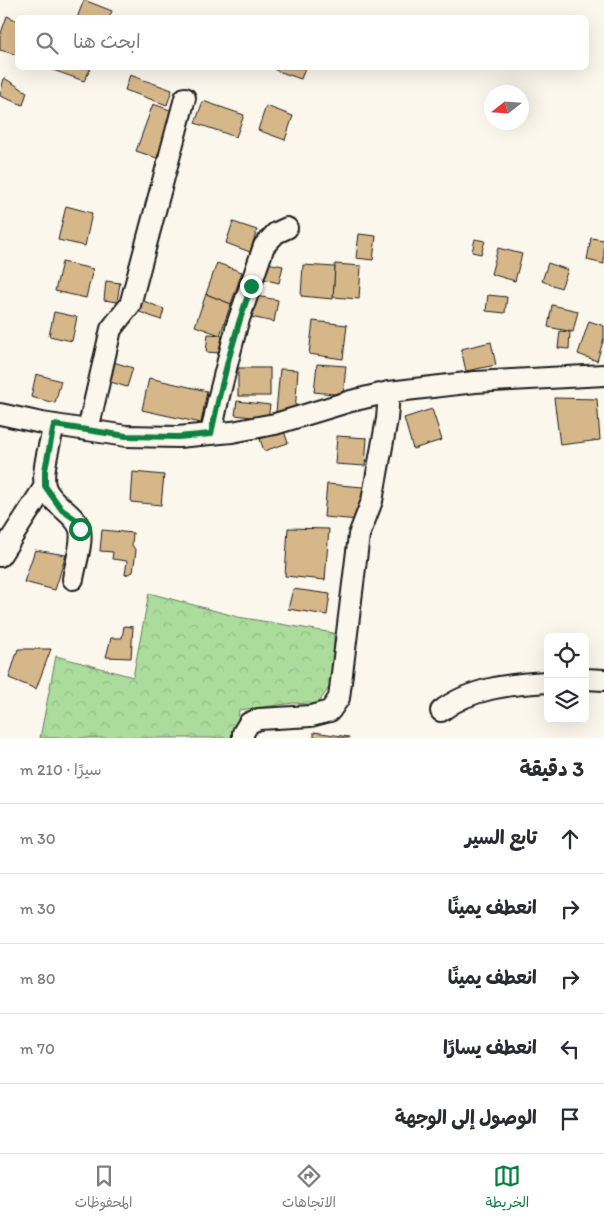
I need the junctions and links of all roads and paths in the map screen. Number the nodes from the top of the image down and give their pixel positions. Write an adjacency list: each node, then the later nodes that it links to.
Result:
1 (185, 98): 7 (street)
2 (287, 228): 8 (street)
3 (604, 375): 4 (street)
4 (389, 392): 8 (street); 16 (street)
5 (0, 414): 6 (street)
6 (54, 425): 7 (street); 9 (street)
7 (88, 430): 8 (street)
8 (211, 434)
9 (45, 486): 10 (street); 11 (street)
10 (0, 556)
11 (73, 579)
12 (589, 679): 13 (street)
13 (604, 680)
14 (544, 682): 15 (street)
15 (441, 711)
16 (243, 738)

